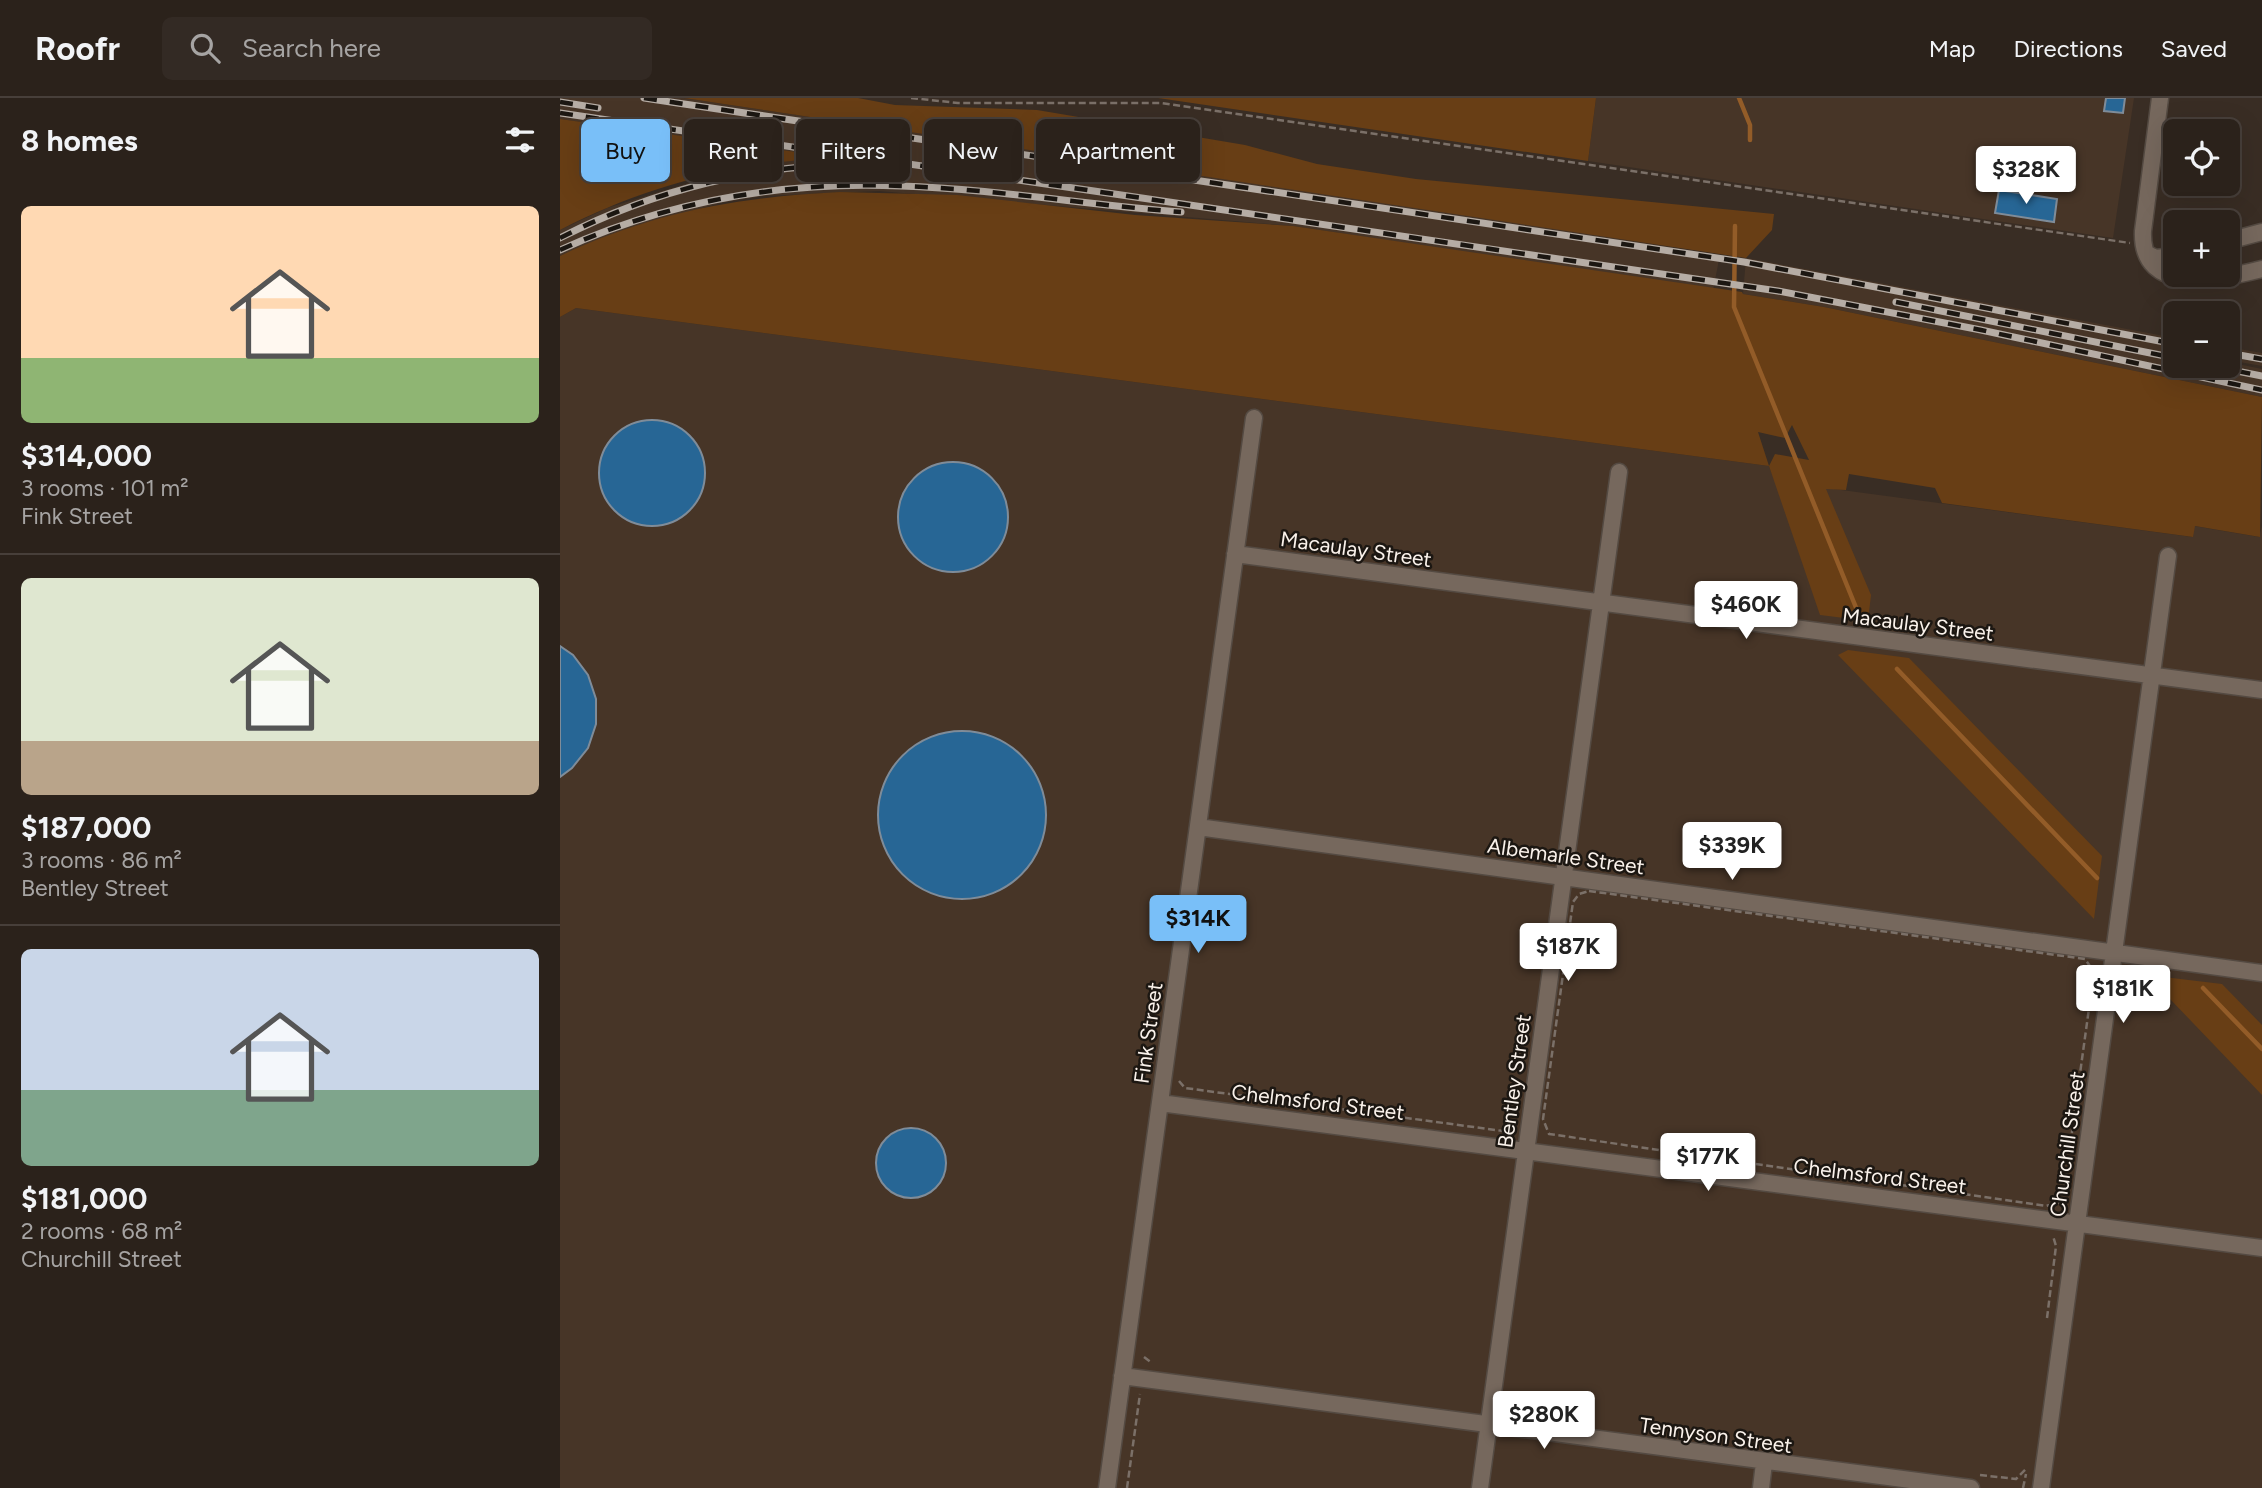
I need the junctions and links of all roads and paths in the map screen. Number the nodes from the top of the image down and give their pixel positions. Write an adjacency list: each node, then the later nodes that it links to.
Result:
1 (911, 98): 5 (path)
2 (2160, 98): 5 (street)
3 (2262, 232): 4 (street)
4 (2240, 238)
5 (2144, 249): 6 (street); 7 (street)
6 (2163, 258)
7 (2262, 269)
8 (1254, 418): 10 (street, Fink Street)
9 (1619, 472): 12 (street, Bentley Street)
10 (1235, 554): 12 (street, Macaulay Street); 15 (street, Fink Street)
11 (2168, 556): 13 (street, Churchill Street)
12 (1601, 603): 13 (street, Macaulay Street); 16 (street, Bentley Street)
13 (2152, 676): 14 (street, Macaulay Street); 18 (street, Churchill Street)
14 (2262, 691)
15 (1198, 827): 16 (street, Albemarle Street); 22 (street, Fink Street)
16 (1564, 877): 18 (street, Albemarle Street); 24 (street, Bentley Street)
17 (1573, 902): 17 (path)
18 (2115, 953): 19 (street, Albemarle Street); 25 (street, Churchill Street)
19 (2262, 973)
20 (1178, 1072): 21 (path)
21 (1177, 1079): 22 (path); 23 (path)
22 (1166, 1104): 24 (street, Chelmsford Street); 32 (street, Fink Street)
23 (1517, 1119)
24 (1526, 1151): 25 (street, Chelmsford Street); 34 (street, Bentley Street)
25 (2078, 1223): 27 (street, Chelmsford Street); 42 (street, Churchill Street)
26 (2047, 1232): 28 (path)
27 (2262, 1248)
28 (2046, 1328)
29 (1140, 1350): 30 (path)
30 (1143, 1357): 31 (path); 33 (path)
31 (1152, 1363)
32 (1122, 1376): 33 (street, Tennyson Street); 37 (street, Fink Street)
33 (1142, 1378): 34 (street, Tennyson Street); 38 (path)
34 (1488, 1426): 35 (street, Tennyson Street); 39 (street, Bentley Street)
35 (1764, 1463): 36 (street, Tennyson Street); 40 (street)
36 (1973, 1481): 41 (path)
37 (1107, 1488)
38 (1127, 1488)
39 (1480, 1488)
40 (1761, 1488)
41 (2023, 1488)
42 (2041, 1488)

